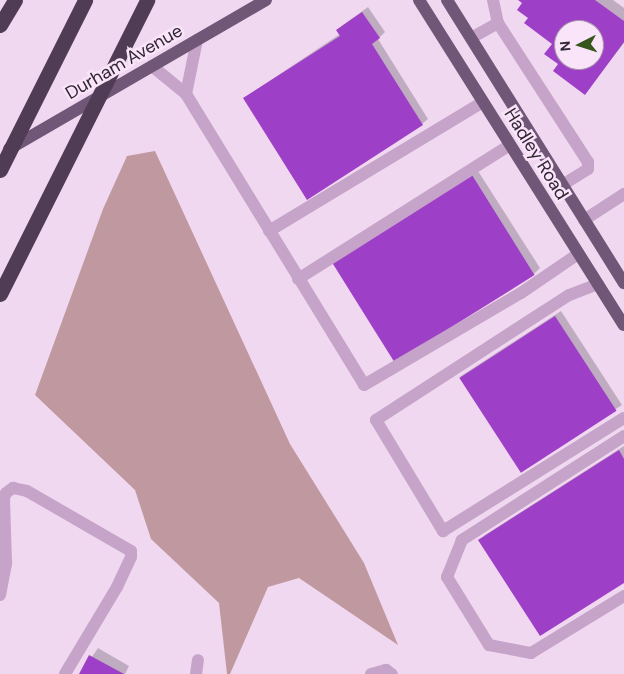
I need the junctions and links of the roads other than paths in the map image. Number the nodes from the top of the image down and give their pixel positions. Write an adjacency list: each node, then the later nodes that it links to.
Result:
1 (15, 0): 9 (highway)
2 (85, 0): 17 (highway)
3 (147, 0): 26 (highway)
4 (266, 0): 11 (main road, Durham Avenue)
5 (447, 0): 10 (main road, Hadley Road)
6 (493, 0): 8 (street)
7 (419, 1): 14 (main road, Hadley Road)
8 (498, 23): 10 (street); 18 (street)
9 (0, 25)
10 (471, 38): 18 (main road, Hadley Road)
11 (197, 40): 12 (main road, Durham Avenue); 13 (street)
12 (152, 66): 13 (street); 16 (main road, Durham Avenue)
13 (186, 94): 21 (street)
14 (483, 102): 15 (main road, Hadley Road); 21 (street)
15 (510, 145): 22 (main road, Hadley Road); 23 (street)
16 (0, 154)
17 (0, 170)
18 (562, 185): 20 (main road, Hadley Road)
19 (624, 194): 20 (street)
20 (584, 220): 24 (main road, Hadley Road)
21 (269, 231): 23 (street)
22 (578, 254): 23 (street); 25 (main road, Hadley Road)
23 (298, 278)
24 (624, 283)
25 (598, 284): 27 (main road, Hadley Road); 28 (street)
26 (0, 294)
27 (624, 325)
28 (624, 418)
29 (624, 436): 31 (street)
30 (0, 595): 33 (street)
31 (624, 596)
32 (198, 660): 34 (street)
33 (65, 674)
34 (196, 674)
35 (371, 674): 36 (street)
36 (392, 674)

